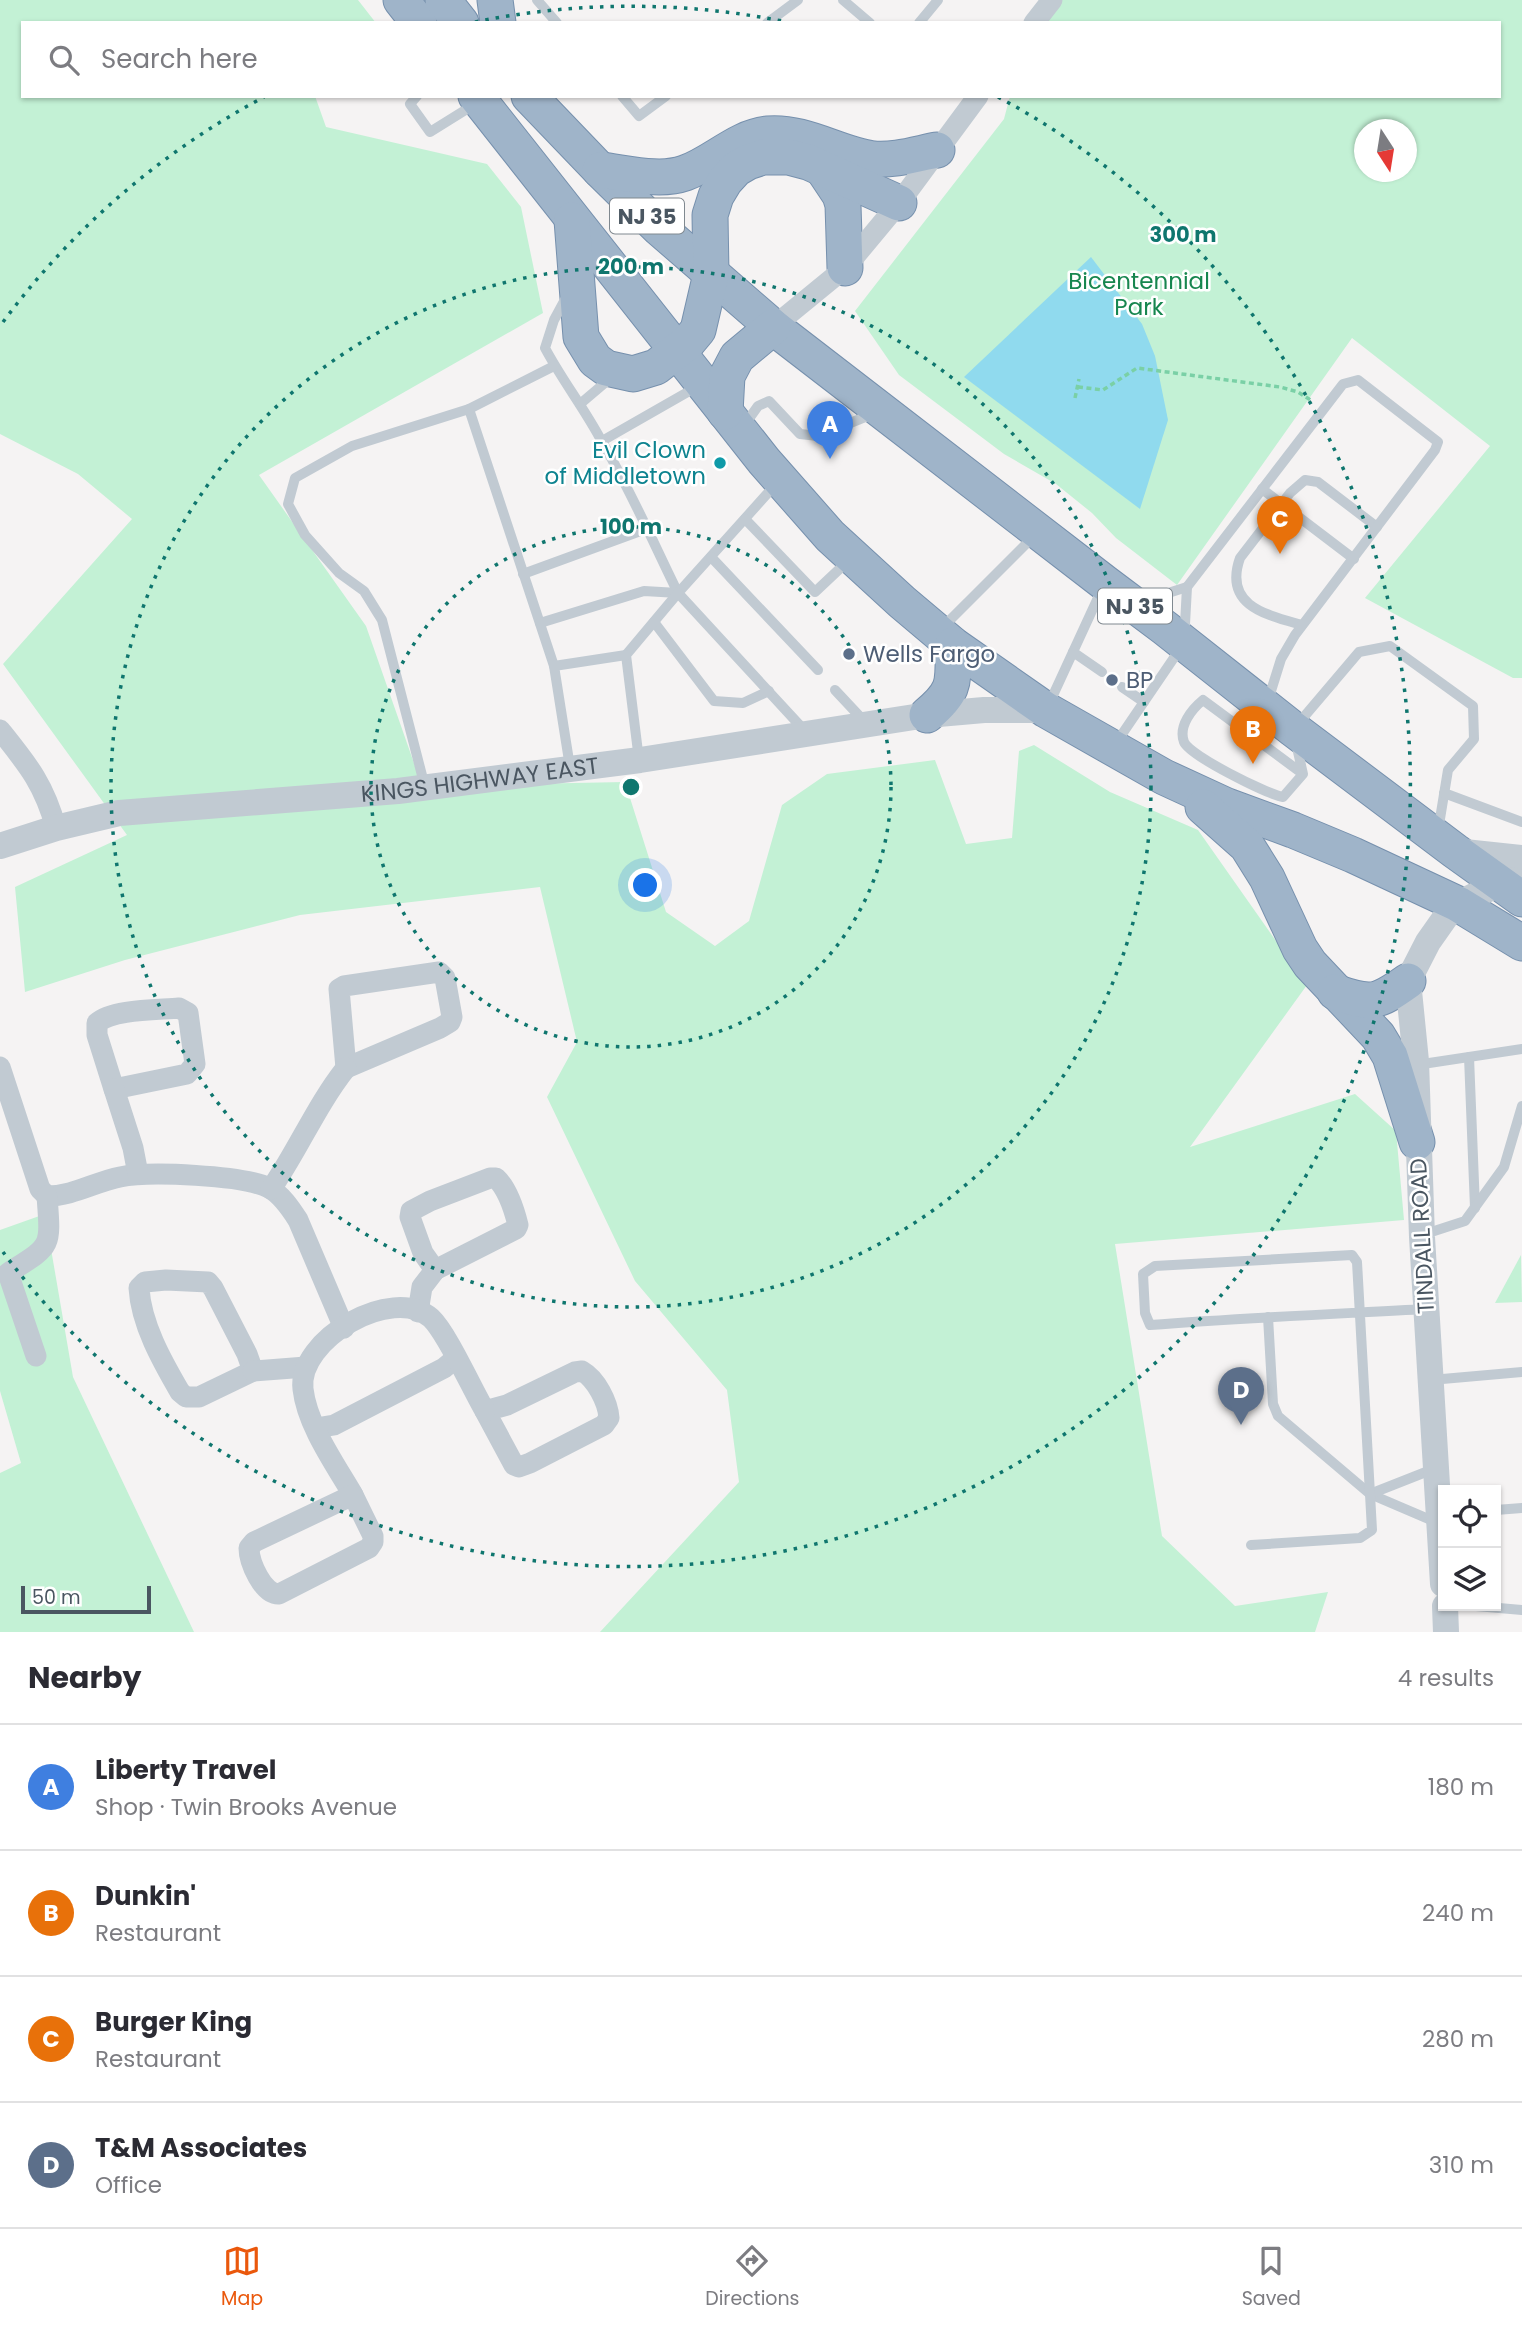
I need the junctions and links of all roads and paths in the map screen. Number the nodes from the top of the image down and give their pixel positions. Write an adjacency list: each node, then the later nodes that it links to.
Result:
1 (401, 0): 9 (highway)
2 (443, 0): 10 (highway)
3 (495, 0): 11 (highway)
4 (537, 0): 12 (lane)
5 (798, 0): 13 (lane)
6 (843, 0): 14 (lane)
7 (938, 0): 15 (lane)
8 (1052, 0): 16 (street)
9 (417, 21)
10 (459, 21)
11 (498, 21)
12 (555, 21)
13 (770, 21)
14 (868, 21)
15 (921, 21)
16 (1036, 21)
17 (415, 98): 22 (lane)
18 (531, 98): 24 (highway, NJ 35)
19 (624, 98): 20 (lane)
20 (663, 98)
21 (973, 98): 23 (street)
22 (478, 99): 27 (highway, NJ 35)
23 (937, 150): 24 (highway); 26 (street)
24 (600, 170): 29 (highway, NJ 35)
25 (824, 171): 26 (highway); 28 (highway); 29 (highway)
26 (898, 203): 28 (street)
27 (572, 220): 30 (highway); 32 (highway, NJ 35)
28 (845, 268): 31 (street)
29 (711, 274): 31 (highway, NJ 35); 32 (highway)
30 (576, 280): 33 (lane); 34 (highway)
31 (773, 327): 42 (highway, NJ 35); 43 (highway)
32 (676, 350): 34 (highway); 36 (highway, NJ 35)
33 (554, 366): 39 (lane); 41 (lane)
34 (618, 372): 39 (lane)
35 (1079, 379): 37 (path)
36 (702, 384): 43 (highway, NJ 35); 44 (lane)
37 (1078, 387): 38 (path); 40 (path)
38 (1076, 398)
39 (580, 404): 44 (lane)
40 (1324, 408): 46 (lane); 49 (lane)
41 (469, 409): 55 (lane); 86 (lane)
42 (881, 411): 43 (lane); 51 (highway, NJ 35)
43 (732, 421): 45 (highway, NJ 35)
44 (603, 441): 50 (lane)
45 (780, 480): 48 (lane); 53 (highway, NJ 35)
46 (1262, 489): 47 (lane); 57 (lane)
47 (1281, 504): 49 (lane); 54 (lane); 62 (lane)
48 (745, 519): 52 (lane); 53 (lane)
49 (1377, 527): 54 (lane)
50 (646, 529): 55 (lane); 58 (lane)
51 (1038, 532): 56 (highway, NJ 35); 63 (lane)
52 (711, 556): 58 (lane); 68 (lane)
53 (853, 556): 63 (highway, NJ 35)
54 (1354, 559): 62 (lane)
55 (523, 574): 61 (lane)
56 (1105, 583): 59 (highway, NJ 35); 65 (lane)
57 (1187, 587): 59 (lane); 64 (lane)
58 (678, 593): 60 (lane); 61 (lane); 72 (lane)
59 (1133, 604): 64 (highway, NJ 35)
60 (654, 622): 66 (lane); 72 (lane)
61 (540, 624): 67 (lane)
62 (1302, 625): 76 (lane)
63 (946, 639): 74 (highway, NJ 35); 75 (highway)
64 (1184, 643): 73 (lane); 76 (highway, NJ 35)
65 (1073, 652): 69 (lane); 74 (lane)
66 (626, 655): 67 (lane); 82 (lane)
67 (554, 666): 83 (lane)
68 (818, 670)
69 (1102, 672)
70 (1122, 687): 73 (lane)
71 (835, 690): 77 (lane)
72 (768, 691): 80 (lane)
73 (1144, 702): 81 (lane)
74 (1046, 710): 75 (street, KINGS HIGHWAY EAST); 81 (highway, NJ 35)
75 (927, 715): 77 (street, KINGS HIGHWAY EAST)
76 (1254, 718): 78 (highway, NJ 35); 84 (lane); 87 (lane)
77 (868, 725): 80 (street, KINGS HIGHWAY EAST)
78 (1293, 729): 84 (lane); 88 (lane); 91 (highway, NJ 35)
79 (0, 730): 90 (street)
80 (808, 734): 82 (street, KINGS HIGHWAY EAST)
81 (1113, 748): 85 (highway, NJ 35)
82 (639, 760): 83 (street, KINGS HIGHWAY EAST)
83 (570, 769): 86 (street, KINGS HIGHWAY EAST)
84 (1303, 774): 87 (lane)
85 (1164, 777): 87 (highway, NJ 35); 97 (highway)
86 (425, 787): 90 (street, KINGS HIGHWAY EAST)
87 (1227, 790): 94 (highway, NJ 35)
88 (1444, 793): 89 (lane); 91 (lane)
89 (1522, 822)
90 (56, 828): 92 (street, KINGS HIGHWAY EAST)
91 (1446, 844): 93 (highway, NJ 35)
92 (0, 846)
93 (1516, 879): 94 (street)
94 (1458, 904): 95 (highway, NJ 35); 96 (street)
95 (1522, 943)
96 (1408, 981): 97 (highway); 100 (street, TINDALL ROAD)
97 (1335, 992): 105 (highway)
98 (1522, 1049): 99 (lane)
99 (1469, 1057): 100 (lane); 109 (lane)
100 (1416, 1065): 105 (street, TINDALL ROAD)
101 (0, 1067): 108 (street)
102 (346, 1068): 102 (street); 107 (street)
103 (114, 1088): 103 (street); 106 (street)
104 (1522, 1106): 109 (lane)
105 (1417, 1142): 110 (street, TINDALL ROAD)
106 (138, 1174): 107 (street); 108 (street)
107 (271, 1189): 116 (street)
108 (47, 1196): 117 (street)
109 (1475, 1208): 110 (lane)
110 (1422, 1235): 112 (street, TINDALL ROAD)
111 (435, 1270): 111 (street); 113 (street)
112 (1426, 1310): 114 (lane); 122 (street, TINDALL ROAD)
113 (418, 1312): 116 (street); 118 (street)
114 (1358, 1313): 115 (lane); 115 (lane); 127 (lane)
115 (1268, 1317): 127 (lane)
116 (344, 1328): 119 (street)
117 (36, 1356)
118 (456, 1358): 123 (street); 124 (street)
119 (306, 1367): 120 (street); 124 (street)
120 (253, 1371): 120 (street)
121 (1522, 1372): 122 (lane)
122 (1431, 1380): 125 (street, TINDALL ROAD)
123 (485, 1411): 123 (street)
124 (316, 1428): 128 (street)
125 (1436, 1468): 126 (street, TINDALL ROAD); 127 (lane)
126 (1438, 1492)
127 (1370, 1494): 131 (lane); 132 (lane)
128 (353, 1495): 128 (street)
129 (1522, 1508): 130 (lane)
130 (1501, 1510)
131 (1438, 1514)
132 (1251, 1545)
133 (1501, 1608): 134 (lane)
134 (1522, 1610)
135 (1445, 1611): 136 (street)
136 (1446, 1632)

